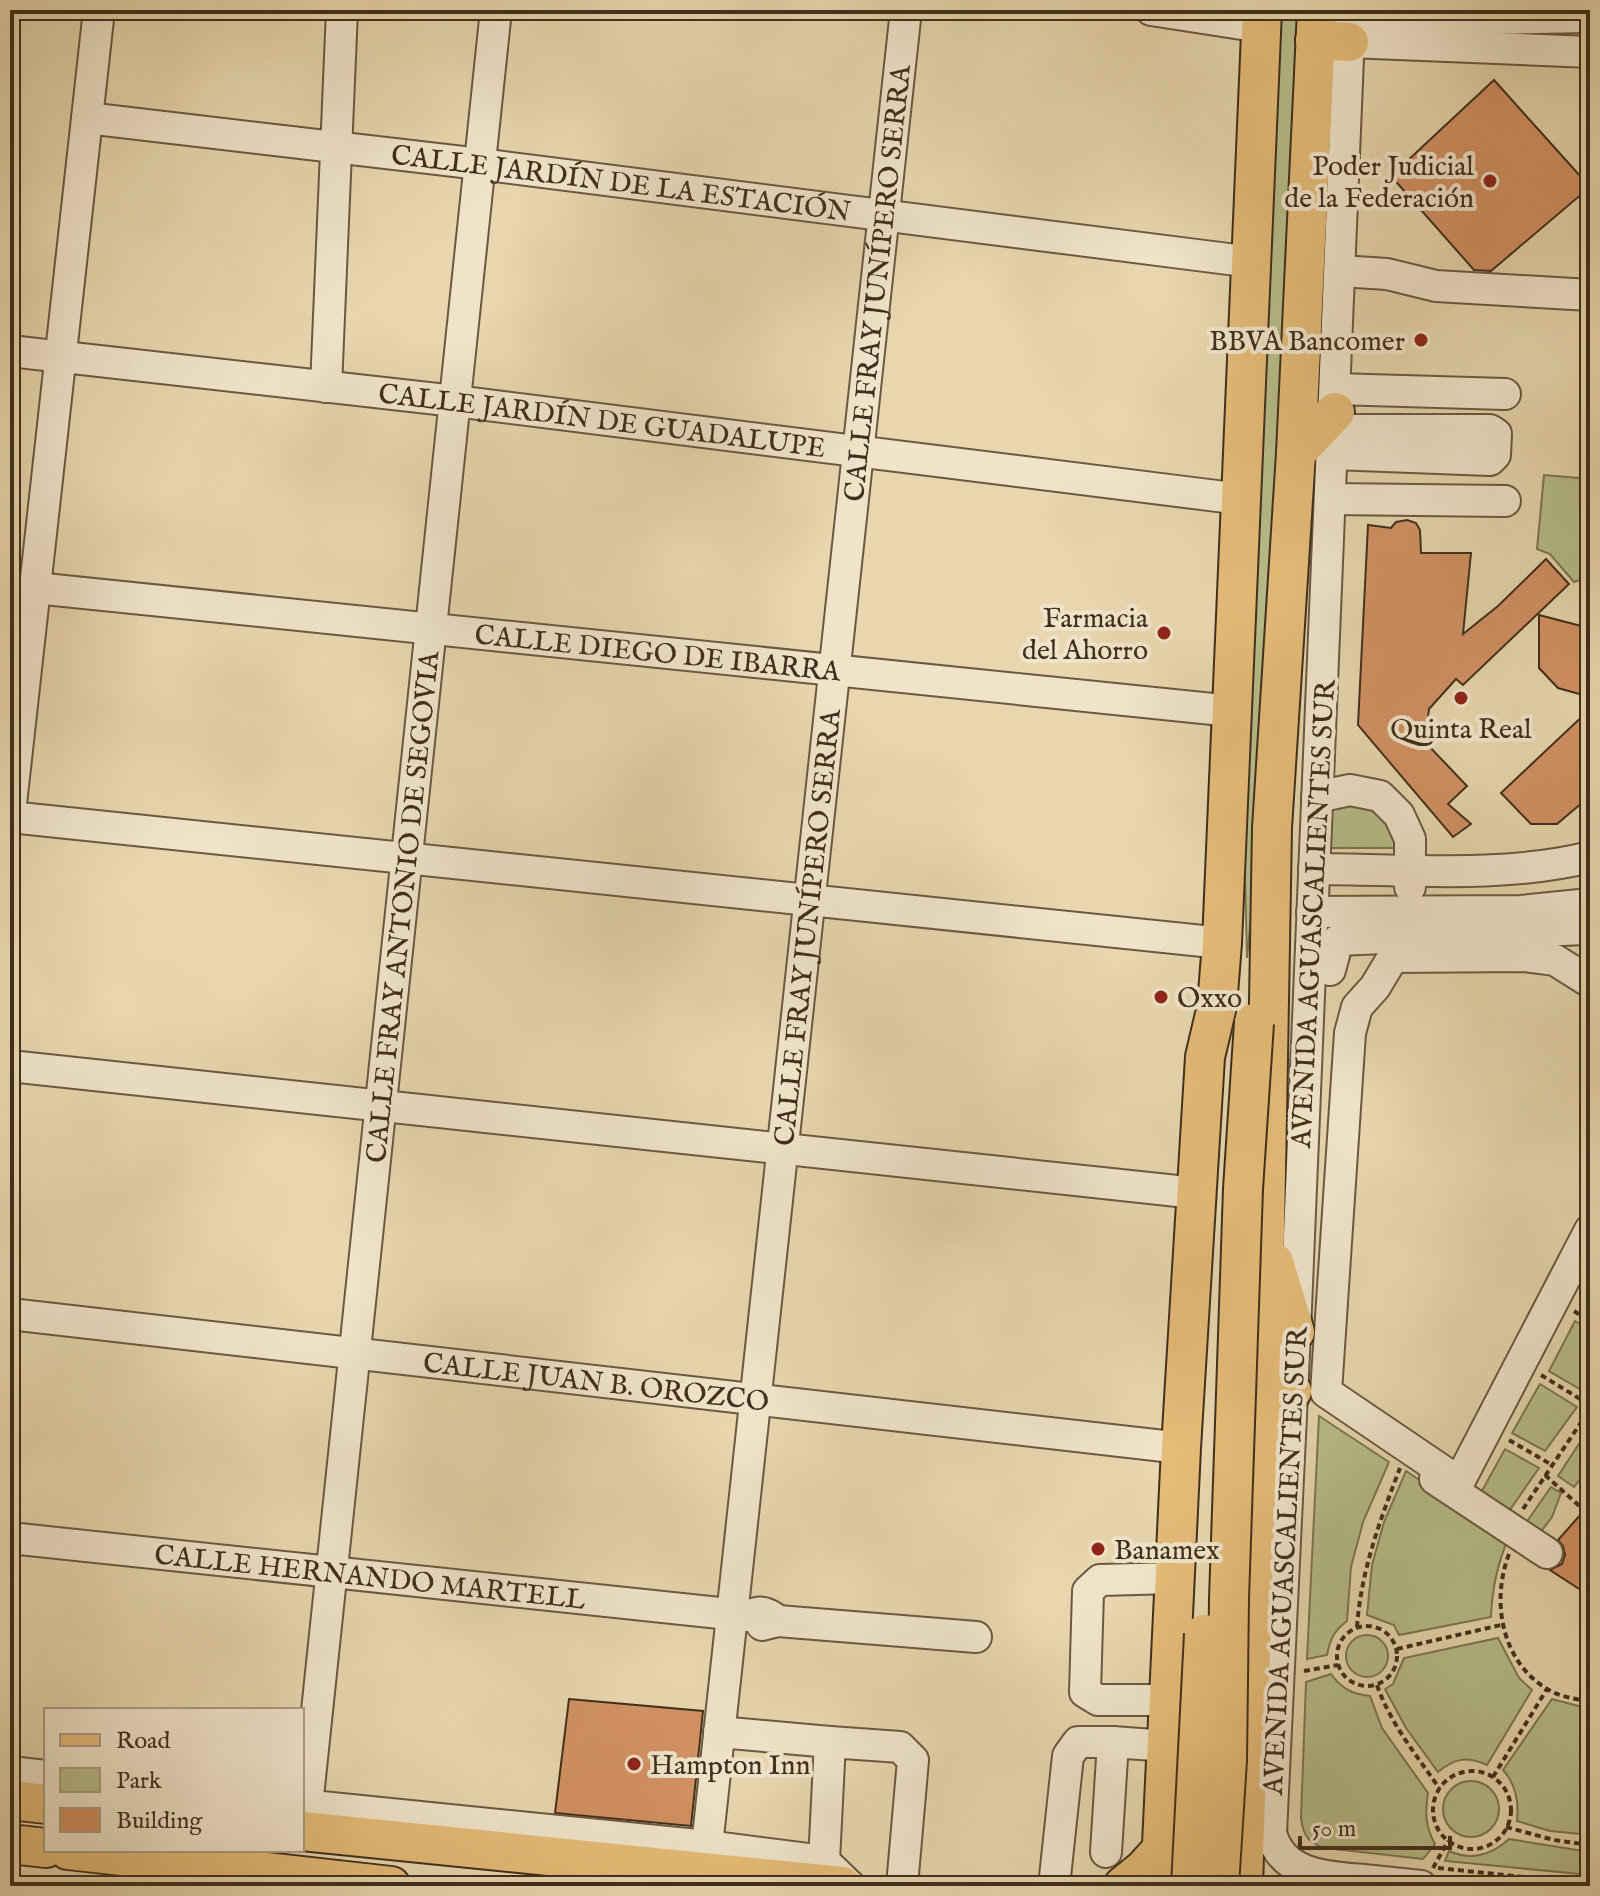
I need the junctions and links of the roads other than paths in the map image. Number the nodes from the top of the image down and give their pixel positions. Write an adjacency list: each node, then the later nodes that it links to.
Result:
1 (99, 10): 10 (street)
2 (342, 10): 11 (street)
3 (496, 10): 12 (street, CALLE FRAY ANTONIO DE SEGOVIA)
4 (906, 10): 13 (street, CALLE FRAY JUNÍPERO SERRA)
5 (1151, 10): 7 (street)
6 (1590, 17): 8 (street)
7 (1262, 18): 14 (main road)
8 (1336, 23): 9 (street); 15 (street, AVENIDA AGUASCALIENTES SUR); 22 (main road, AVENIDA AGUASCALIENTES SUR)
9 (1590, 52)
10 (87, 118): 11 (street, CALLE JARDÍN DE LA ESTACIÓN); 18 (street)
11 (336, 148): 12 (street, CALLE JARDÍN DE LA ESTACIÓN); 19 (street)
12 (480, 164): 13 (street, CALLE JARDÍN DE LA ESTACIÓN); 21 (street, CALLE FRAY ANTONIO DE SEGOVIA)
13 (884, 215): 14 (street, CALLE JARDÍN DE LA ESTACIÓN); 23 (street, CALLE FRAY JUNÍPERO SERRA)
14 (1252, 262): 24 (main road)
15 (1340, 281): 16 (street); 22 (street, AVENIDA AGUASCALIENTES SUR)
16 (1590, 295)
17 (10, 351): 18 (street, CALLE JARDÍN DE GUADALUPE)
18 (61, 357): 19 (street, CALLE JARDÍN DE GUADALUPE); 27 (street)
19 (326, 387): 21 (street, CALLE JARDÍN DE GUADALUPE)
20 (1505, 394): 22 (street)
21 (455, 401): 23 (street, CALLE JARDÍN DE GUADALUPE); 28 (street, CALLE FRAY ANTONIO DE SEGOVIA)
22 (1327, 428): 25 (street, AVENIDA AGUASCALIENTES SUR); 33 (main road, AVENIDA AGUASCALIENTES SUR)
23 (858, 453): 24 (street, CALLE JARDÍN DE GUADALUPE); 29 (street, CALLE FRAY JUNÍPERO SERRA)
24 (1241, 499): 30 (main road)
25 (1331, 499): 26 (street); 31 (street, AVENIDA AGUASCALIENTES SUR)
26 (1505, 501)
27 (35, 588): 28 (street, CALLE DIEGO DE IBARRA); 32 (street)
28 (431, 630): 29 (street, CALLE DIEGO DE IBARRA); 35 (street, CALLE FRAY ANTONIO DE SEGOVIA)
29 (834, 672): 30 (street, CALLE DIEGO DE IBARRA); 38 (street, CALLE FRAY JUNÍPERO SERRA)
30 (1232, 711): 43 (main road)
31 (1317, 797): 36 (street, AVENIDA AGUASCALIENTES SUR); 37 (street)
32 (10, 815): 35 (street)
33 (1272, 828): 56 (main road, AVENIDA AGUASCALIENTES SUR); 98 (main road, AVENIDA AGUASCALIENTES SUR, bridge)
34 (1590, 857): 37 (street)
35 (407, 859): 38 (street); 50 (street, CALLE FRAY ANTONIO DE SEGOVIA)
36 (1314, 869): 37 (street); 39 (street, AVENIDA AGUASCALIENTES SUR)
37 (1411, 869): 40 (street)
38 (809, 901): 43 (street); 51 (street, CALLE FRAY JUNÍPERO SERRA)
39 (1312, 912): 40 (street); 46 (street, AVENIDA AGUASCALIENTES SUR)
40 (1409, 913): 42 (street)
41 (1588, 922): 42 (street); 42 (street)
42 (1522, 934): 44 (street); 45 (street); 48 (street)
43 (1222, 943): 47 (main road)
44 (1330, 970)
45 (1590, 982)
46 (1307, 1005): 48 (street); 53 (street, AVENIDA AGUASCALIENTES SUR)
47 (1217, 1006): 52 (main road); 97 (main road, bridge)
48 (1357, 1007): 54 (street)
49 (10, 1066): 50 (street)
50 (380, 1106): 51 (street); 59 (street, CALLE FRAY ANTONIO DE SEGOVIA)
51 (782, 1149): 52 (street); 61 (street, CALLE FRAY JUNÍPERO SERRA)
52 (1196, 1193): 63 (main road)
53 (1300, 1208): 54 (street); 58 (street, AVENIDA AGUASCALIENTES SUR)
54 (1339, 1214): 60 (street)
55 (1590, 1230): 60 (street)
56 (1265, 1232): 58 (main road); 62 (main road, AVENIDA AGUASCALIENTES SUR)
57 (10, 1314): 59 (street, CALLE JUAN B. OROZCO)
58 (1295, 1332): 60 (street, AVENIDA AGUASCALIENTES SUR)
59 (354, 1353): 61 (street, CALLE JUAN B. OROZCO); 66 (street, CALLE FRAY ANTONIO DE SEGOVIA)
60 (1310, 1394): 62 (main road); 65 (street); 71 (street, AVENIDA AGUASCALIENTES SUR)
61 (755, 1399): 63 (street, CALLE JUAN B. OROZCO); 68 (street, CALLE FRAY JUNÍPERO SERRA)
62 (1258, 1442): 71 (main road, AVENIDA AGUASCALIENTES SUR)
63 (1181, 1448): 67 (main road)
64 (10, 1538): 66 (street, CALLE HERNANDO MARTELL)
65 (1547, 1553)
66 (331, 1572): 68 (street, CALLE HERNANDO MARTELL); 81 (street, CALLE FRAY ANTONIO DE SEGOVIA)
67 (1175, 1578): 70 (main road); 72 (street)
68 (740, 1615): 69 (street, CALLE HERNANDO MARTELL); 73 (street, CALLE FRAY JUNÍPERO SERRA)
69 (976, 1637)
70 (1172, 1638): 71 (main road); 72 (main road)
71 (1264, 1679): 82 (main road, AVENIDA AGUASCALIENTES SUR)
72 (1169, 1700): 76 (main road)
73 (719, 1732): 74 (street); 84 (street, CALLE FRAY JUNÍPERO SERRA)
74 (830, 1742): 90 (street); 94 (street)
75 (1113, 1742): 76 (street); 87 (street); 95 (street)
76 (1167, 1746): 88 (main road)
77 (10, 1772): 78 (street)
78 (44, 1776)
79 (10, 1800): 80 (main road)
80 (44, 1804)
81 (304, 1814): 84 (street); 90 (main road)
82 (1258, 1818): 91 (street); 99 (main road, AVENIDA AGUASCALIENTES SUR); 100 (main road)
83 (10, 1844): 85 (main road)
84 (707, 1846): 90 (street)
85 (44, 1848)
86 (76, 1852): 89 (main road)
87 (1106, 1852)
88 (1161, 1868): 96 (main road)
89 (158, 1873): 92 (main road)
90 (833, 1874): 93 (street)
91 (1429, 1876)
92 (391, 1886)
93 (850, 1886)
94 (902, 1886)
95 (1054, 1886)
96 (1123, 1886)
97 (1191, 1886)
98 (1219, 1886)
99 (1243, 1886)
100 (1271, 1886)

